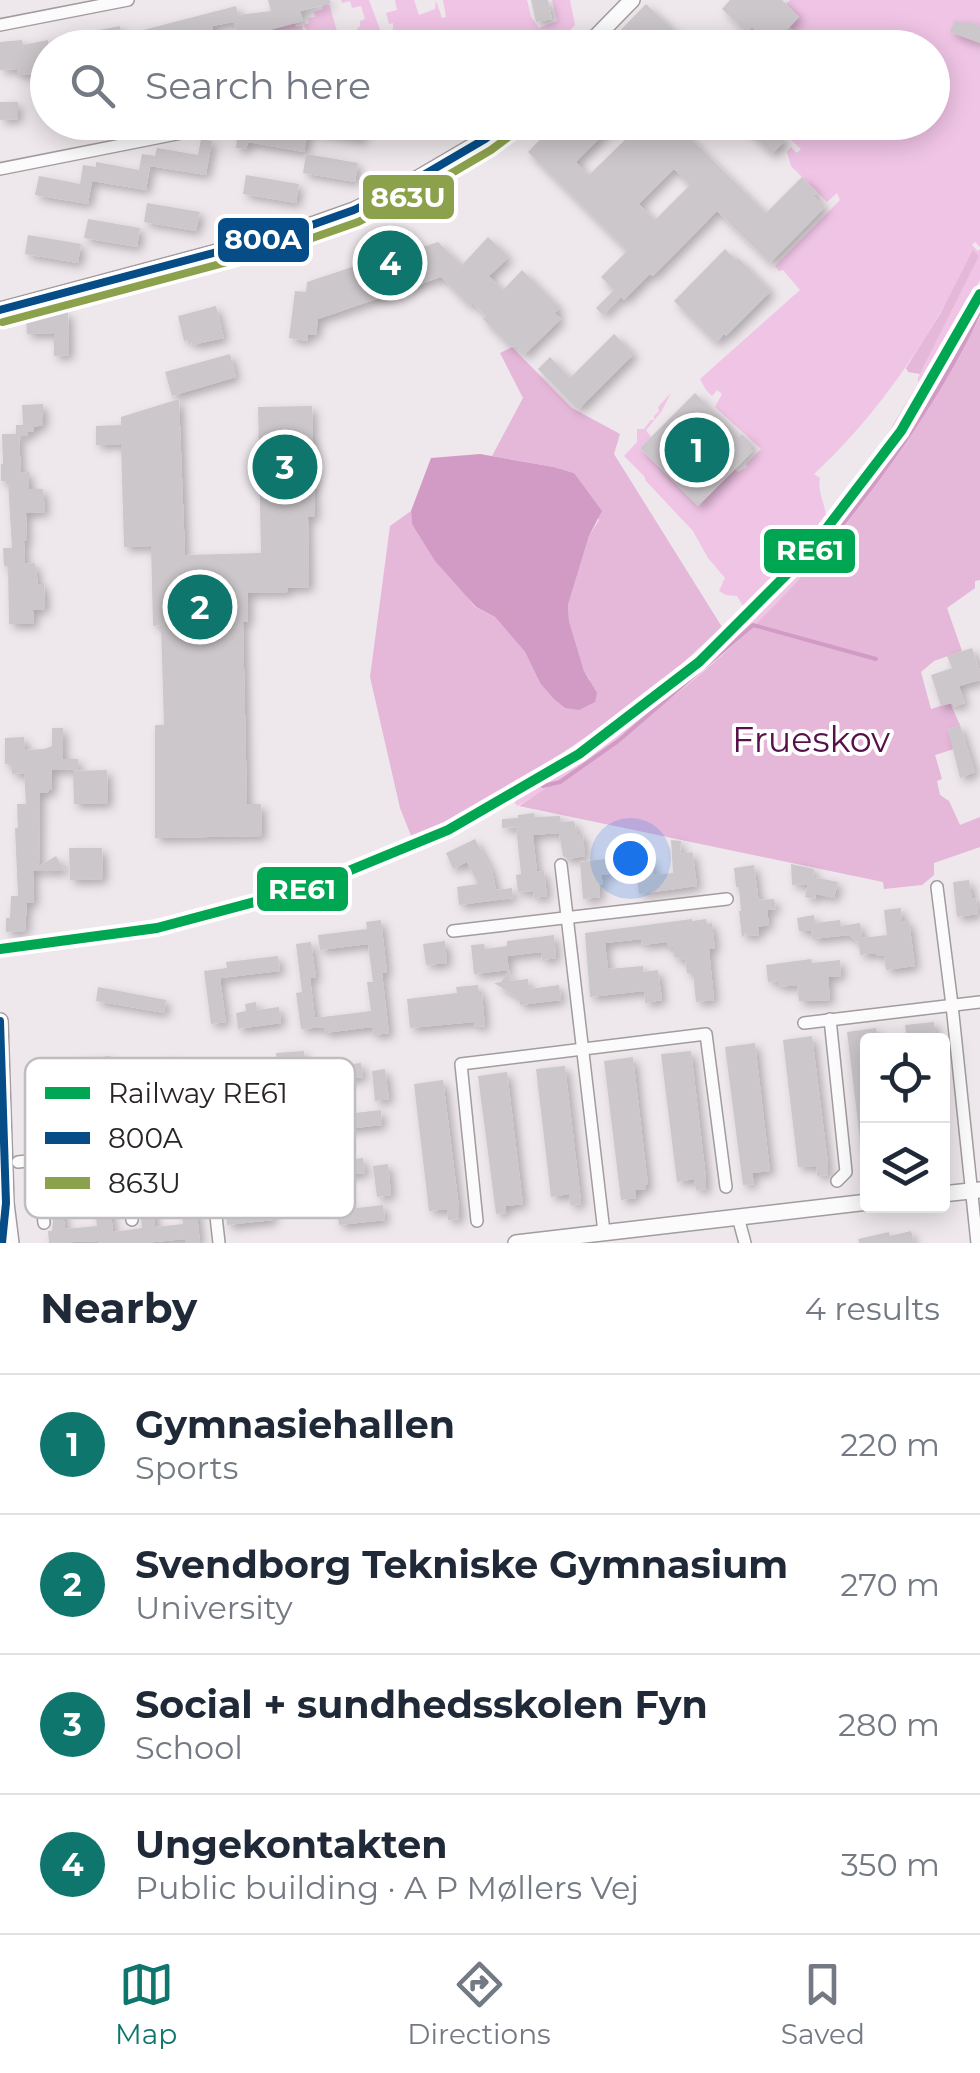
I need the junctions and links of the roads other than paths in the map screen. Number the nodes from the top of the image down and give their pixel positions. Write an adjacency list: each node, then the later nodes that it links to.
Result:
1 (128, 0): 4 (street)
2 (618, 0): 5 (street)
3 (632, 0): 6 (street)
4 (0, 25)
5 (589, 30)
6 (603, 30)
7 (146, 140): 11 (street)
8 (474, 140): 10 (street)
9 (484, 140): 10 (street)
10 (456, 154): 12 (street)
11 (0, 169)
12 (0, 310)
13 (561, 865): 16 (street)
14 (937, 887): 19 (street)
15 (727, 899): 16 (street)
16 (567, 917): 17 (street); 23 (street)
17 (454, 931)
18 (980, 1002): 19 (street)
19 (952, 1005): 20 (street); 29 (street)
20 (830, 1019): 22 (street); 27 (street)
21 (0, 1021): 24 (street)
22 (804, 1022)
23 (584, 1049): 28 (street); 36 (street); 38 (street)
24 (1, 1106): 31 (street)
25 (25, 1161): 26 (street)
26 (18, 1162)
27 (838, 1181)
28 (726, 1187)
29 (976, 1190): 30 (street); 44 (street)
30 (950, 1193)
31 (6, 1203): 39 (street); 40 (street)
32 (860, 1203): 33 (street)
33 (738, 1217): 38 (street); 43 (street)
34 (44, 1218): 37 (street)
35 (216, 1218): 41 (street)
36 (477, 1221)
37 (44, 1222)
38 (604, 1232): 42 (street)
39 (2, 1243)
40 (10, 1243)
41 (219, 1243)
42 (516, 1243)
43 (745, 1243)
44 (977, 1243)

